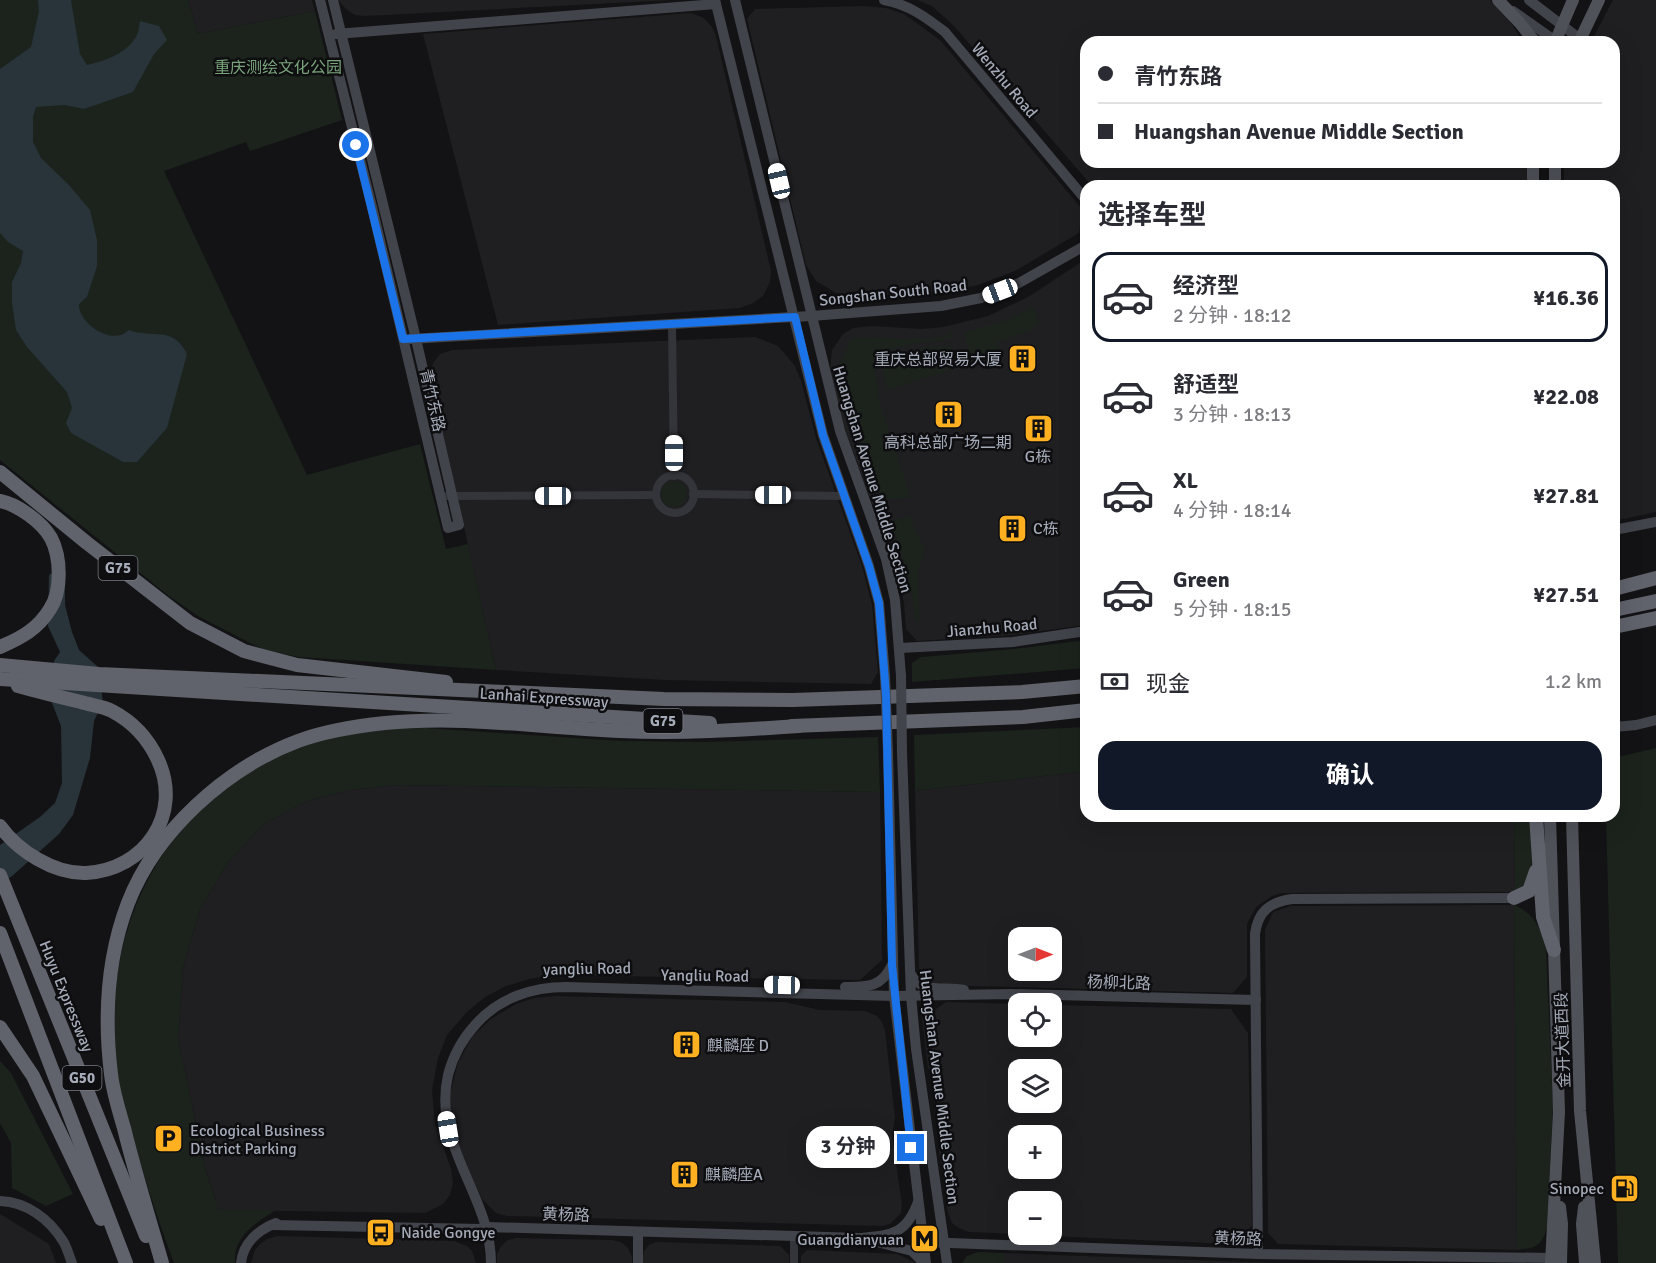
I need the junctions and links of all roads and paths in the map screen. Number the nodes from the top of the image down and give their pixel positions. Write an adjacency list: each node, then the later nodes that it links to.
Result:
1 (320, 0): 13 (street, 青竹东路)
2 (333, 0): 12 (street, 青竹东路)
3 (735, 0): 4 (street); 21 (street, Huangshan Avenue Middle Section)
4 (742, 0)
5 (884, 0): 19 (street, Wenzhu Road)
6 (1498, 0): 14 (main road); 15 (street)
7 (1528, 0): 11 (street)
8 (1573, 0): 11 (main road)
9 (1599, 0): 18 (main road)
10 (716, 2): 12 (street); 22 (street, Huangshan Avenue Middle Section)
11 (1562, 25): 16 (main road); 17 (street)
12 (341, 33): 13 (street); 25 (street, 青竹东路)
13 (328, 34): 24 (street, 青竹东路)
14 (1531, 36)
15 (1548, 36)
16 (1558, 36)
17 (1574, 36)
18 (1582, 36)
19 (1080, 194)
20 (1080, 248): 21 (street, Songshan South Road)
21 (811, 316): 22 (street, Songshan South Road); 44 (street, Huangshan Avenue Middle Section)
22 (795, 317): 23 (street, Songshan South Road); 32 (street, Huangshan Avenue Middle Section)
23 (672, 324): 25 (street, Songshan South Road); 27 (street)
24 (403, 339): 25 (street, Songshan South Road); 30 (street, 青竹东路)
25 (416, 339): 31 (street, 青竹东路)
26 (0, 472): 48 (highway, G75)
27 (674, 476): 28 (street); 29 (street)
28 (693, 494): 29 (street); 32 (street)
29 (656, 495): 31 (street)
30 (441, 496): 31 (street); 31 (street, 青竹东路)
31 (452, 496)
32 (844, 496): 65 (street, Huangshan Avenue Middle Section, bridge)
33 (0, 501): 43 (highway)
34 (1656, 522): 35 (street)
35 (1620, 529)
36 (1656, 578): 37 (highway)
37 (1620, 587)
38 (1656, 601): 39 (highway)
39 (1620, 609)
40 (1656, 618): 41 (highway)
41 (1620, 626)
42 (1080, 632): 44 (street, Jianzhu Road)
43 (0, 647)
44 (900, 648): 66 (street, Huangshan Avenue Middle Section, bridge)
45 (0, 665): 48 (highway)
46 (0, 680): 53 (highway, Lanhai Expressway / G75); 58 (highway)
47 (1080, 687): 48 (highway, Lanhai Expressway / G75)
48 (558, 695)
49 (1080, 711): 50 (highway, Lanhai Expressway / G75)
50 (1023, 717): 51 (highway); 53 (highway, Lanhai Expressway / G75)
51 (1080, 719)
52 (1656, 720): 54 (street)
53 (799, 726): 88 (highway)
54 (1620, 726)
55 (1536, 822): 59 (highway)
56 (1550, 822): 64 (main road, 金开大道西段)
57 (1572, 822): 72 (main road, 金开大道西段)
58 (0, 826)
59 (1539, 858): 61 (highway); 62 (highway)
60 (0, 875): 87 (highway, Huyu Expressway / G50)
61 (1514, 898): 62 (highway); 70 (street)
62 (1543, 917): 64 (highway)
63 (0, 933): 86 (highway, G50)
64 (1554, 950): 83 (main road, 金开大道西段)
65 (892, 965): 68 (street, Huangshan Avenue Middle Section); 75 (street, yangliu Road)
66 (909, 970): 67 (street); 69 (street, Huangshan Avenue Middle Section)
67 (981, 994): 69 (street, Yangliu Road); 70 (street, 杨柳北路)
68 (894, 996): 69 (street, Yangliu Road); 74 (street, Huangshan Avenue Middle Section); 75 (street, Yangliu Road)
69 (911, 996): 80 (street, Huangshan Avenue Middle Section)
70 (1256, 1000): 81 (street)
71 (0, 1028): 85 (highway)
72 (1587, 1186): 96 (main road); 97 (main road, 金开大道西段)
73 (0, 1201): 84 (street)
74 (918, 1202): 78 (street); 79 (street, Huangshan Avenue Middle Section)
75 (483, 1227): 76 (street, 黄杨路); 89 (street, 黄杨路); 90 (street, yangliu Road); 91 (street, yangliu Road)
76 (638, 1232): 77 (street, 黄杨路); 92 (street)
77 (794, 1236): 78 (street, 黄杨路); 93 (street)
78 (860, 1238): 94 (street)
79 (923, 1242): 80 (street, 黄杨路); 94 (street, Huangshan Avenue Middle Section)
80 (944, 1242): 81 (street, 黄杨路); 95 (street, Huangshan Avenue Middle Section)
81 (1258, 1254): 82 (street, 黄杨路)
82 (1312, 1259): 83 (street, 黄杨路)
83 (1555, 1261)
84 (72, 1263)
85 (121, 1263)
86 (126, 1263)
87 (157, 1263)
88 (162, 1263)
89 (241, 1263)
90 (485, 1263)
91 (491, 1263)
92 (638, 1263)
93 (794, 1263)
94 (925, 1263)
95 (947, 1263)
96 (1585, 1263)
97 (1595, 1263)

